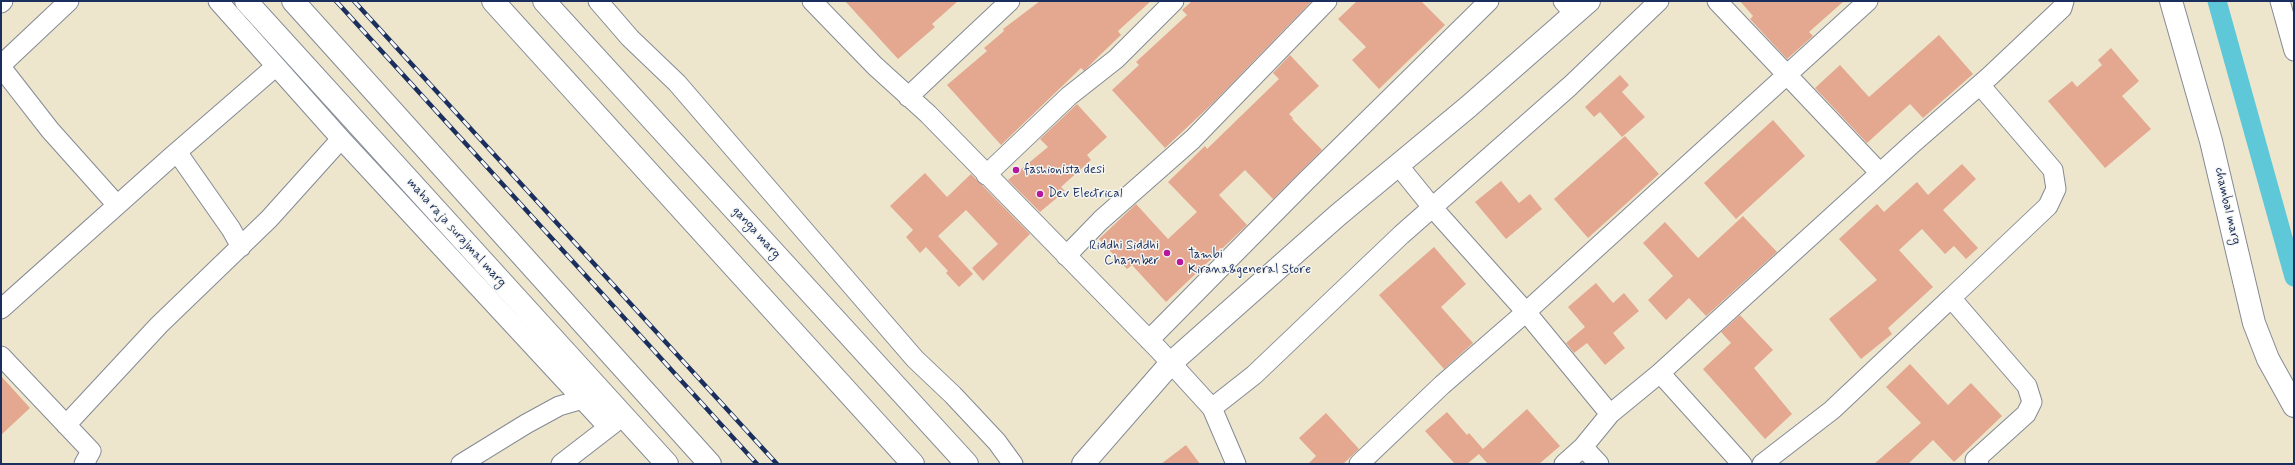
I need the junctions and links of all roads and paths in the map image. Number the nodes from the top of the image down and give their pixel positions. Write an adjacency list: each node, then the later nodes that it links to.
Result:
1 (69, 1): 21 (street)
2 (218, 1): 22 (street)
3 (246, 1): 47 (street, maha raja surajmal marg)
4 (293, 1): 42 (street)
5 (493, 1): 56 (street)
6 (544, 1): 57 (street, ganga marg)
7 (598, 1): 58 (street)
8 (1010, 1): 25 (street)
9 (1174, 1): 30 (street)
10 (1327, 1): 34 (street)
11 (1489, 1): 38 (street)
12 (1659, 1): 32 (street)
13 (1717, 1): 23 (street)
14 (1868, 1): 23 (street)
15 (2064, 1): 24 (street)
16 (2171, 1): 44 (street, chambal marg)
17 (2280, 1): 20 (street)
18 (815, 2): 25 (street)
19 (1576, 5): 28 (street)
20 (2294, 51)
21 (1, 66): 31 (street)
22 (275, 67): 26 (street); 27 (street)
23 (1786, 73): 29 (street); 37 (street)
24 (1980, 85): 29 (street); 35 (street)
25 (908, 97): 30 (street)
26 (340, 139): 33 (street); 43 (street)
27 (177, 152): 31 (street); 33 (street)
28 (1398, 165): 32 (street); 40 (street)
29 (1880, 173): 41 (street)
30 (986, 176): 34 (street)
31 (117, 205): 36 (street)
32 (1432, 207): 37 (street); 45 (street)
33 (241, 247): 48 (street)
34 (1066, 256): 38 (street)
35 (1951, 298): 50 (street); 65 (street)
36 (1, 309)
37 (1526, 312): 46 (street); 61 (street)
38 (1149, 340): 40 (street)
39 (1, 356): 48 (street)
40 (1171, 363): 45 (street); 59 (street)
41 (1660, 373): 46 (street); 64 (street)
42 (648, 394): 47 (street); 55 (street)
43 (583, 399): 47 (street); 52 (street)
44 (2294, 406)
45 (1212, 408): 60 (street)
46 (1610, 414): 49 (street)
47 (616, 421): 53 (street); 54 (street, maha raja surajmal marg)
48 (66, 424): 51 (street)
49 (1583, 447): 62 (street); 63 (street)
50 (1974, 463)
51 (84, 464)
52 (461, 464)
53 (561, 464)
54 (667, 464)
55 (710, 464)
56 (913, 464)
57 (967, 464)
58 (1013, 464)
59 (1083, 464)
60 (1236, 464)
61 (1359, 464)
62 (1564, 464)
63 (1600, 464)
64 (1742, 464)
65 (1762, 464)

